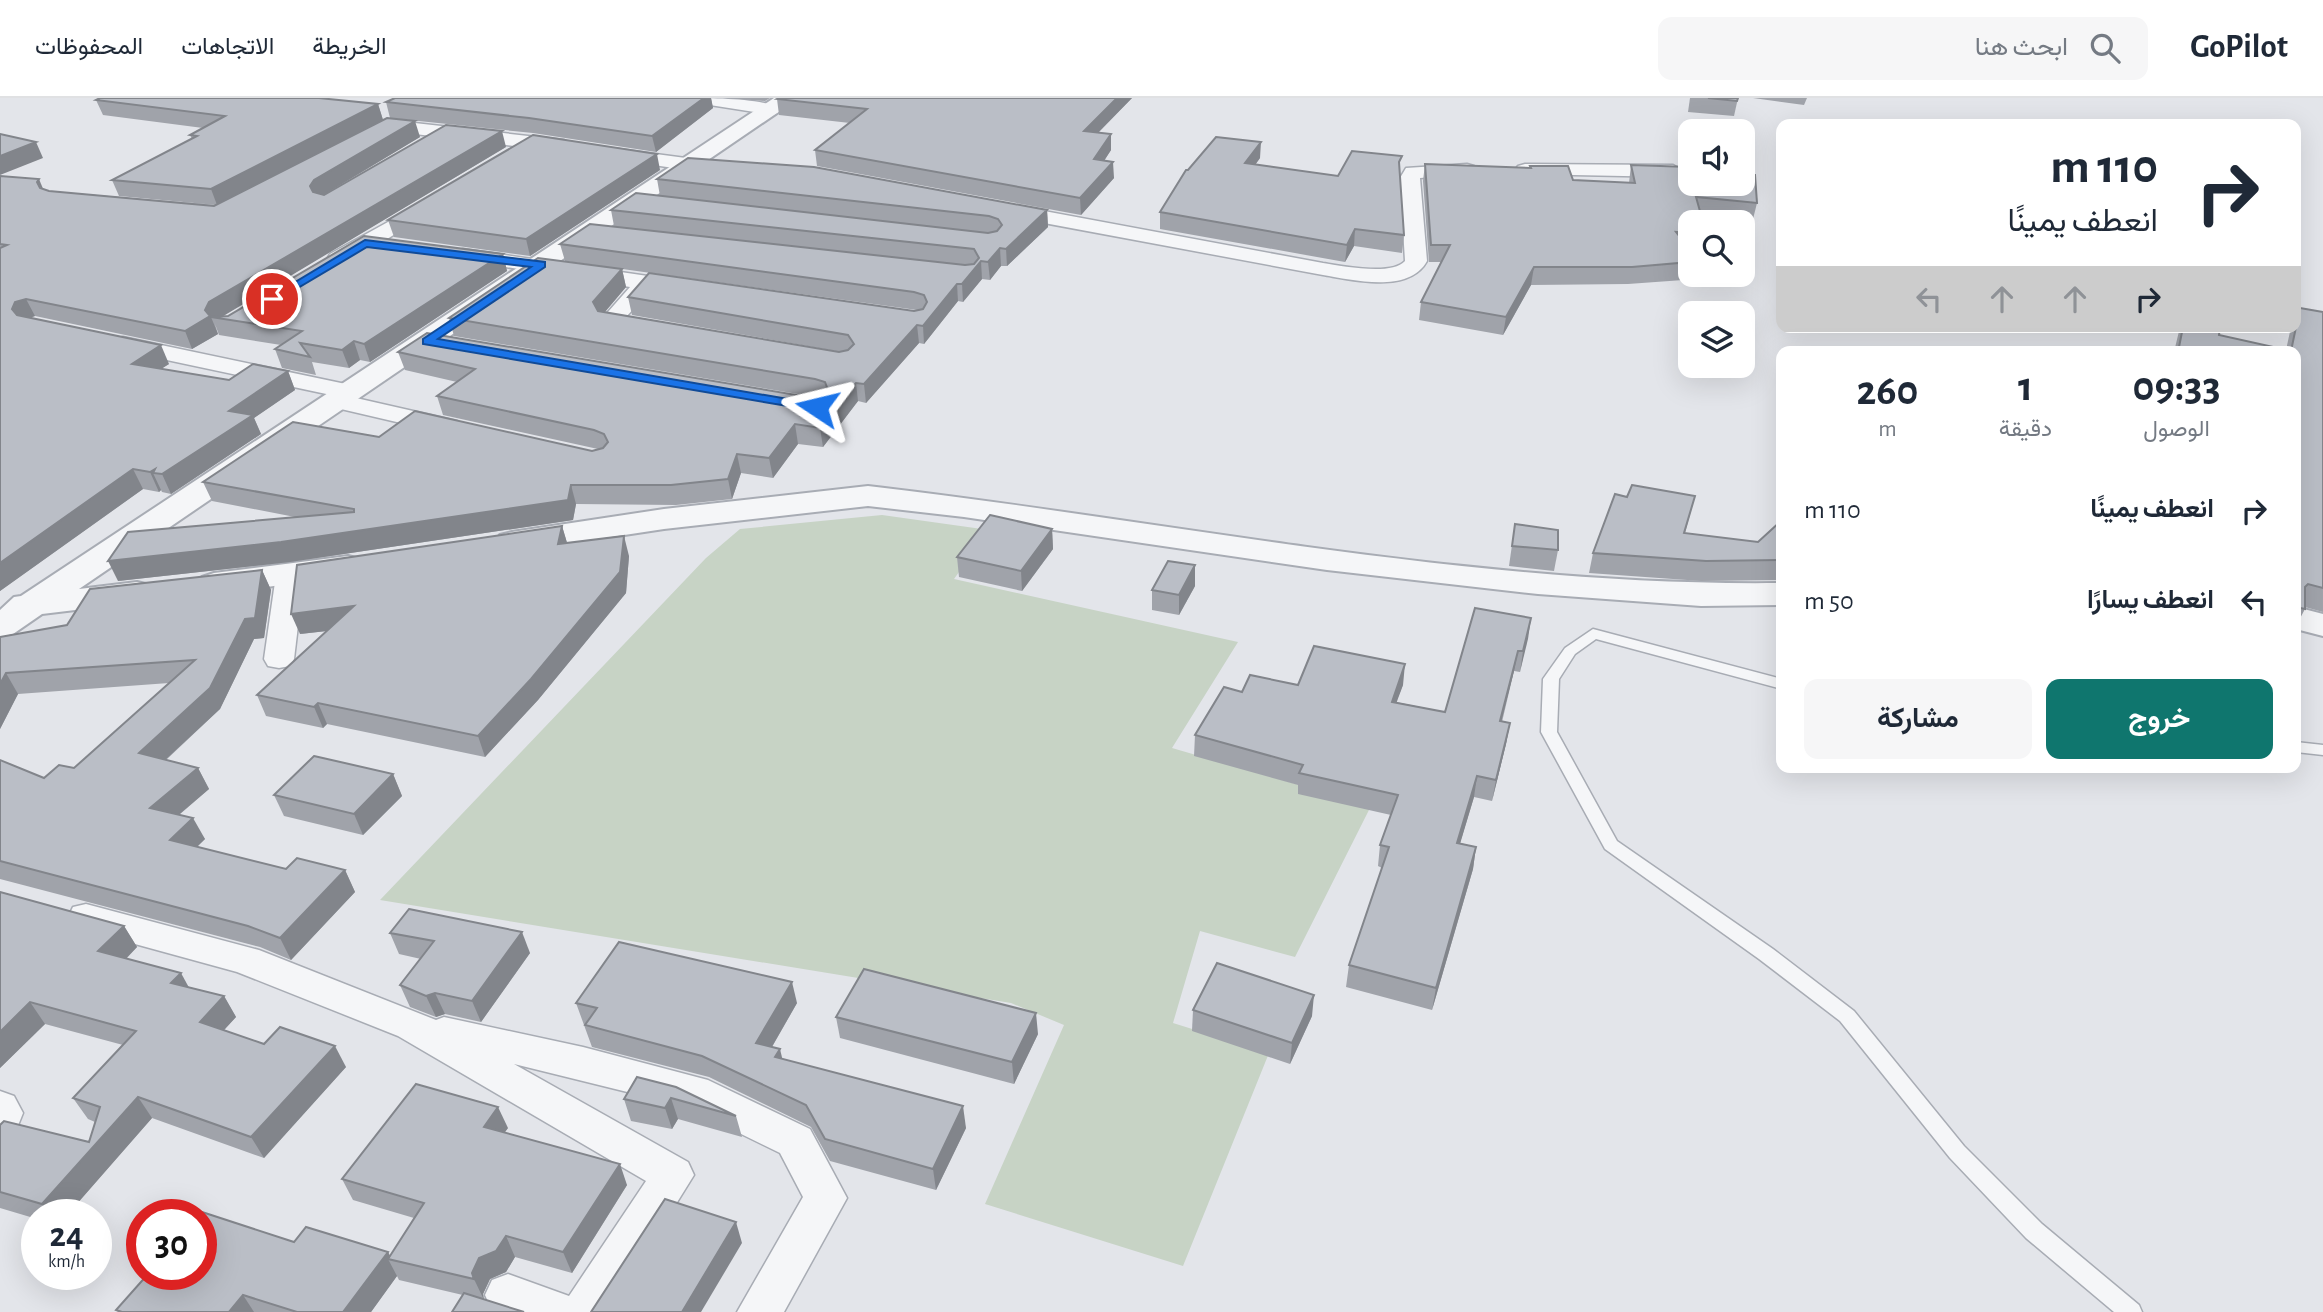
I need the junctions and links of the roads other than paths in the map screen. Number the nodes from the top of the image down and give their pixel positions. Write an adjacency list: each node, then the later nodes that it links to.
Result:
1 (697, 98): 2 (street)
2 (780, 104): 8 (street)
3 (447, 132): 4 (street); 5 (street); 6 (street)
4 (356, 141)
5 (533, 142): 7 (street); 8 (street)
6 (423, 146)
7 (500, 162)
8 (691, 166): 9 (street); 16 (street)
9 (741, 170)
10 (1677, 171): 12 (street)
11 (443, 196): 13 (street)
12 (982, 205)
13 (365, 243): 14 (street); 17 (street)
14 (392, 247)
15 (446, 253): 16 (street)
16 (542, 265): 18 (street); 22 (street)
17 (318, 271)
18 (645, 283): 19 (street); 20 (street)
19 (699, 290)
20 (667, 332)
21 (100, 340): 22 (street)
22 (344, 397): 23 (street); 28 (street)
23 (468, 431)
24 (477, 547): 27 (street)
25 (383, 561): 26 (street)
26 (290, 575): 28 (street); 32 (street)
27 (1776, 594)
28 (27, 605): 31 (street)
29 (2301, 619): 30 (street)
30 (2323, 625)
31 (0, 626)
32 (279, 659)
33 (1776, 682): 44 (lane)
34 (2301, 748): 35 (lane)
35 (2323, 750)
36 (52, 908): 37 (street)
37 (412, 1026): 42 (street); 43 (street)
38 (0, 1108): 39 (street)
39 (0, 1121)
40 (508, 1295): 41 (street)
41 (556, 1312)
42 (584, 1312)
43 (760, 1312)
44 (2131, 1312)

